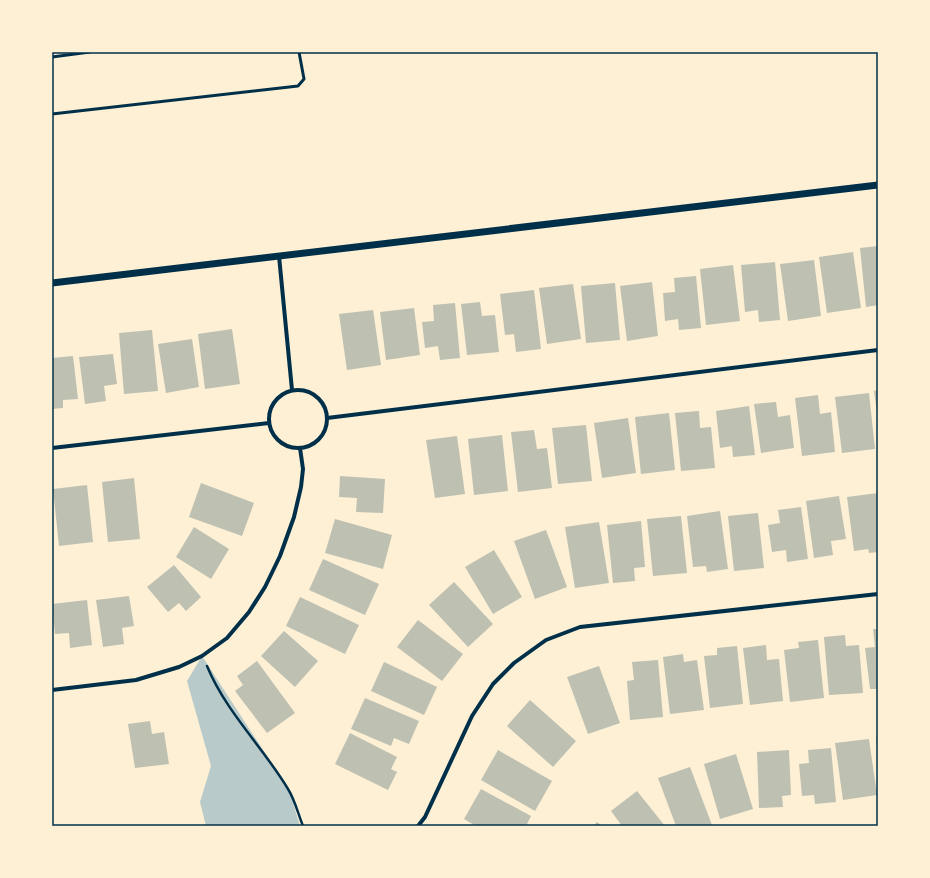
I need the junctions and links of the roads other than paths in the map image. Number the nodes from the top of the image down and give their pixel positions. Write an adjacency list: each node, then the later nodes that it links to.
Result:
1 (90, 52): 3 (lane)
2 (299, 52): 4 (lane)
3 (52, 57)
4 (52, 114)
5 (878, 185): 6 (street)
6 (279, 256): 7 (street); 9 (street)
7 (52, 283)
8 (878, 350): 10 (street)
9 (292, 390): 10 (street); 11 (street)
10 (327, 418): 13 (street)
11 (269, 423): 12 (street); 13 (street)
12 (52, 448)
13 (300, 448): 15 (street)
14 (878, 594): 16 (street)
15 (52, 690)
16 (418, 826)

